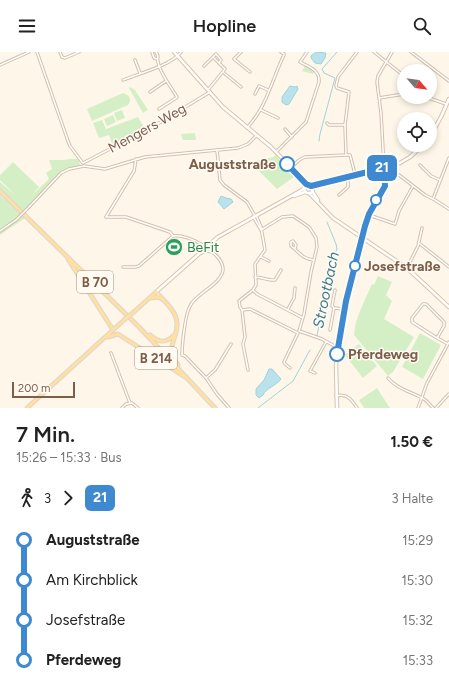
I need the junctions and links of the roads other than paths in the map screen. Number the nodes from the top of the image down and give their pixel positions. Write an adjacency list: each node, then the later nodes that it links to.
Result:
1 (29, 52): 22 (street)
2 (37, 52): 58 (street)
3 (60, 52): 4 (street)
4 (79, 52)
5 (152, 52): 18 (street)
6 (156, 52): 18 (street)
7 (174, 52): 16 (main road)
8 (181, 52): 16 (street)
9 (241, 52): 27 (street)
10 (280, 52): 33 (street)
11 (307, 52): 51 (street)
12 (357, 52): 47 (street)
13 (374, 52): 20 (street)
14 (392, 52): 20 (street)
15 (411, 52): 31 (street)
16 (178, 56): 23 (street); 34 (main road)
17 (213, 57): 21 (street); 21 (street); 24 (street)
18 (157, 58): 23 (street)
19 (136, 60): 28 (street)
20 (386, 62): 25 (street); 38 (street)
21 (219, 63): 26 (street)
22 (0, 65)
23 (159, 66): 28 (street); 30 (street)
24 (204, 66)
25 (397, 71)
26 (224, 72): 32 (street); 34 (street, Mengers Weg)
27 (250, 72)
28 (140, 73): 29 (street)
29 (123, 80)
30 (167, 81): 35 (street); 42 (street)
31 (449, 81)
32 (241, 87)
33 (268, 90): 36 (street); 43 (street)
34 (209, 91): 48 (main road); 58 (street, Mengers Weg)
35 (150, 92)
36 (254, 94)
37 (397, 95): 38 (street)
38 (379, 98): 63 (street)
39 (449, 99): 41 (main road)
40 (437, 101): 41 (street)
41 (446, 104): 45 (main road)
42 (159, 109)
43 (261, 110): 44 (street); 48 (street)
44 (278, 118)
45 (437, 122)
46 (327, 123): 47 (street)
47 (345, 126): 55 (street)
48 (248, 128): 50 (main road)
49 (285, 129): 51 (street)
50 (257, 135): 52 (street); 53 (main road)
51 (292, 137): 53 (street)
52 (217, 150): 57 (street); 79 (street)
53 (276, 152): 62 (main road)
54 (415, 152): 59 (main road)
55 (346, 155): 62 (street); 65 (street)
56 (449, 158): 68 (street)
57 (136, 159): 61 (street); 83 (street)
58 (83, 163): 61 (street)
59 (397, 164): 63 (main road); 67 (main road)
60 (420, 165): 68 (street)
61 (84, 166): 81 (street, bridge)
62 (291, 168): 64 (main road)
63 (384, 168): 65 (main road); 67 (main road)
64 (294, 172): 70 (main road); 71 (main road)
65 (355, 175): 66 (main road)
66 (348, 177): 71 (main road); 74 (street)
67 (385, 180): 69 (street); 78 (main road)
68 (440, 180): 76 (street)
69 (413, 186): 76 (street); 78 (street)
70 (304, 187): 71 (main road); 73 (main road); 75 (main road)
71 (311, 189): 73 (main road); 84 (main road)
72 (0, 191): 88 (main road, B 70)
73 (305, 192): 75 (main road)
74 (339, 195)
75 (288, 198): 79 (main road)
76 (432, 199): 77 (street)
77 (449, 208)
78 (369, 215): 84 (main road)
79 (255, 216): 82 (street); 86 (main road)
80 (422, 228): 85 (street)
81 (0, 230)
82 (261, 230): 91 (street); 92 (street)
83 (173, 236): 86 (street); 94 (street)
84 (362, 238): 96 (main road); 109 (main road)
85 (419, 242): 95 (street); 96 (street)
86 (207, 246): 89 (street); 90 (main road)
87 (295, 248): 92 (street)
88 (64, 252): 112 (main road, B 70); 113 (main road)
89 (213, 252): 90 (street); 129 (street)
90 (198, 254): 102 (main road)
91 (261, 257): 93 (street); 98 (street)
92 (313, 260): 110 (street)
93 (269, 261)
94 (123, 267)
95 (449, 267)
96 (407, 268): 105 (main road)
97 (281, 270): 98 (street)
98 (255, 278): 100 (street)
99 (295, 288): 107 (street)
100 (253, 290): 107 (street); 108 (street)
101 (335, 290): 106 (street)
102 (156, 292): 103 (main road); 104 (main road, B 214)
103 (149, 299): 104 (main road); 111 (main road, bridge)
104 (164, 300): 116 (main road, B 214)
105 (449, 307)
106 (334, 308): 109 (street); 114 (street)
107 (288, 309): 110 (street)
108 (242, 310): 115 (street); 126 (street)
109 (344, 310): 123 (main road)
110 (303, 318): 115 (street)
111 (117, 327): 113 (main road); 117 (main road)
112 (140, 328): 116 (main road, B 214); 127 (main road, B 70)
113 (113, 330): 118 (main road)
114 (330, 330)
115 (299, 332): 120 (street); 125 (street)
116 (175, 333): 127 (main road)
117 (118, 334): 118 (main road); 131 (main road, B 214)
118 (105, 338): 136 (main road)
119 (437, 338): 119 (street); 121 (street)
120 (326, 342): 123 (street); 128 (street)
121 (448, 343): 134 (street)
122 (231, 344): 129 (street)
123 (338, 348): 133 (main road)
124 (111, 353): 135 (street)
125 (290, 368)
126 (248, 370)
127 (183, 373): 131 (main road, B 70)
128 (315, 373)
129 (206, 378): 140 (street)
130 (388, 378): 134 (street)
131 (192, 383): 139 (main road, B 70)
132 (449, 394): 145 (street)
133 (336, 396): 141 (main road); 142 (street)
134 (421, 398): 143 (street); 144 (street)
135 (130, 403): 137 (street); 138 (street)
136 (27, 408)
137 (122, 408)
138 (138, 408)
139 (215, 408)
140 (229, 408)
141 (336, 408)
142 (357, 408)
143 (418, 408)
144 (433, 408)
145 (436, 408)

